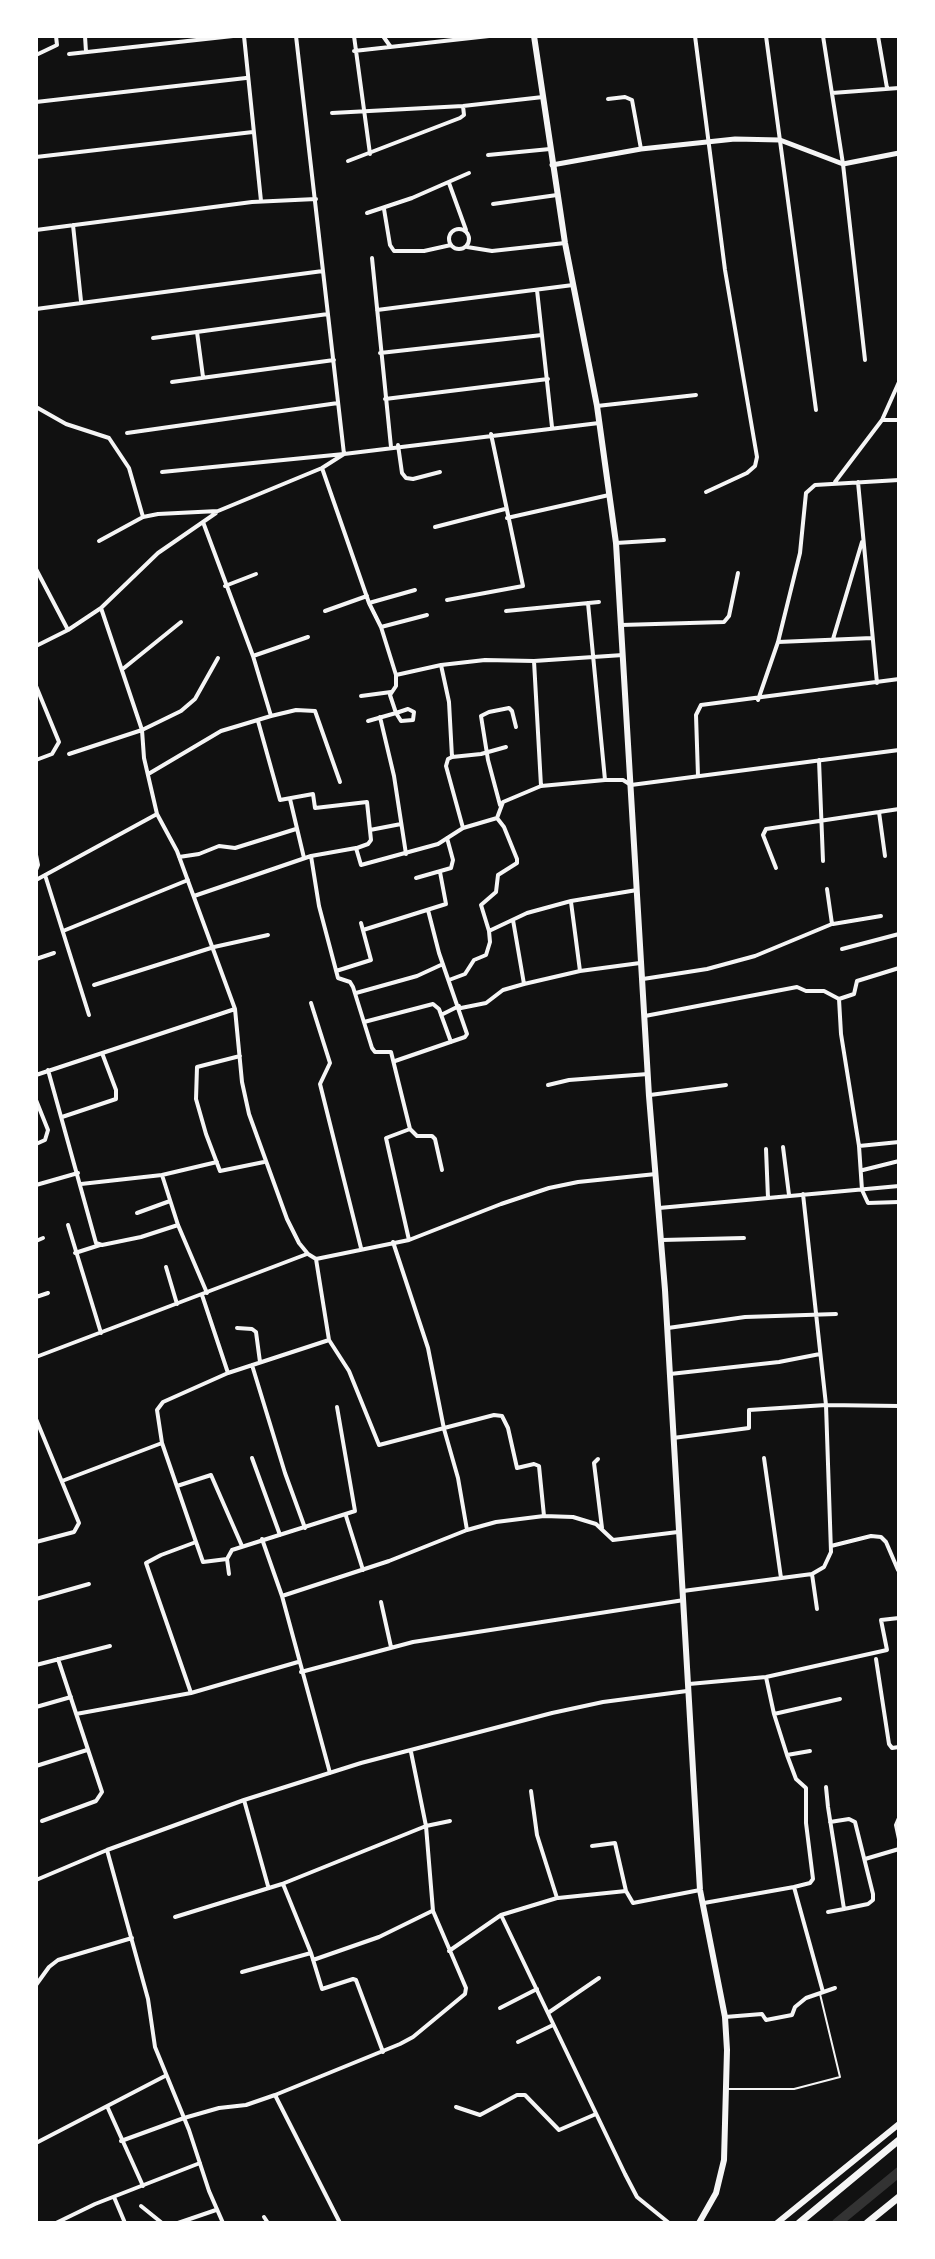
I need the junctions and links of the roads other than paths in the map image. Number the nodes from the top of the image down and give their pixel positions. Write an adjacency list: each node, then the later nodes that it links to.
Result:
1 (56, 36): 18 (street)
2 (85, 36): 16 (street)
3 (233, 36): 16 (street)
4 (244, 36): 19 (street)
5 (296, 36): 44 (street)
6 (354, 36): 15 (street)
7 (383, 36): 14 (street)
8 (489, 36): 14 (street)
9 (534, 36): 23 (main road)
10 (695, 36): 31 (street)
11 (766, 36): 30 (street)
12 (823, 36): 22 (street)
13 (878, 36): 20 (street)
14 (390, 46): 15 (street)
15 (354, 51): 27 (street)
16 (86, 52): 17 (street)
17 (69, 54)
18 (36, 55)
19 (246, 78): 25 (street); 29 (street)
20 (887, 88): 21 (street); 22 (street)
21 (899, 88)
22 (832, 93): 39 (street)
23 (543, 97): 26 (street); 32 (main road)
24 (608, 99): 33 (street)
25 (36, 102)
26 (463, 106): 27 (street); 35 (street)
27 (364, 110): 28 (street); 35 (street)
28 (332, 113)
29 (253, 132): 37 (street); 45 (street)
30 (780, 140): 31 (street); 39 (street); 78 (street)
31 (708, 142): 33 (street); 94 (street)
32 (550, 149): 36 (street); 40 (main road)
33 (641, 149): 40 (street)
34 (899, 153): 39 (street)
35 (370, 154): 38 (street)
36 (488, 155)
37 (36, 157)
38 (348, 161)
39 (843, 164): 68 (street)
40 (552, 165): 43 (main road)
41 (469, 173): 42 (street)
42 (449, 183): 47 (street); 51 (street)
43 (557, 195): 46 (street); 52 (main road)
44 (316, 199): 45 (street); 56 (street)
45 (261, 201): 49 (street)
46 (493, 204)
47 (384, 209): 48 (street); 53 (street)
48 (367, 213)
49 (73, 225): 50 (street); 59 (street)
50 (36, 230)
51 (466, 230): 53 (street); 54 (street)
52 (565, 243): 54 (street); 57 (main road)
53 (451, 245): 54 (street)
54 (467, 247)
55 (372, 258): 61 (street)
56 (324, 271): 59 (street); 62 (street)
57 (574, 285): 58 (street); 76 (main road)
58 (537, 290): 61 (street); 64 (street)
59 (81, 301): 60 (street)
60 (36, 309)
61 (377, 310): 66 (street)
62 (329, 314): 63 (street); 67 (street)
63 (197, 332): 65 (street); 69 (street)
64 (542, 335): 66 (street); 70 (street)
65 (153, 338)
66 (380, 353): 74 (street)
67 (334, 360): 69 (street); 75 (street)
68 (865, 360)
69 (203, 377): 71 (street)
70 (548, 379): 74 (street); 82 (street)
71 (172, 382)
72 (899, 382): 79 (street)
73 (696, 395): 76 (street)
74 (385, 399): 86 (street)
75 (338, 403): 83 (street); 87 (street)
76 (597, 406): 81 (main road)
77 (36, 407): 98 (street)
78 (816, 410)
79 (882, 420): 80 (street); 92 (street)
80 (899, 420)
81 (599, 422): 82 (street); 95 (main road)
82 (552, 427): 84 (street)
83 (127, 433)
84 (491, 434): 85 (street); 96 (street)
85 (398, 445): 86 (street); 90 (street)
86 (391, 447): 87 (street)
87 (344, 454): 88 (street); 89 (street)
88 (322, 468): 97 (street); 111 (street)
89 (162, 472)
90 (440, 472)
91 (899, 480): 93 (street)
92 (835, 482): 93 (street); 127 (street)
93 (858, 482): 103 (street)
94 (706, 492)
95 (609, 495): 99 (street); 105 (main road)
96 (505, 509): 99 (street); 101 (street)
97 (218, 511): 98 (street); 100 (street)
98 (143, 517): 104 (street)
99 (507, 518): 112 (street)
100 (203, 522): 109 (street); 116 (street)
101 (435, 527)
102 (664, 540): 105 (street)
103 (862, 540): 125 (street); 126 (street)
104 (99, 541)
105 (616, 543): 121 (main road)
106 (36, 569): 123 (street)
107 (738, 573): 121 (street)
108 (256, 574): 109 (street)
109 (225, 586): 130 (street)
110 (415, 590): 114 (street)
111 (367, 596): 114 (street); 117 (street)
112 (447, 600)
113 (599, 602): 115 (street)
114 (369, 603): 122 (street)
115 (588, 603): 118 (street); 131 (street)
116 (101, 608): 123 (street); 135 (street)
117 (325, 611)
118 (506, 611)
119 (427, 615): 122 (street)
120 (181, 622): 135 (street)
121 (621, 625): 129 (main road)
122 (381, 627): 136 (street)
123 (68, 630): 128 (street)
124 (308, 637): 130 (street)
125 (872, 638): 126 (street); 138 (street)
126 (833, 639): 127 (street)
127 (778, 642): 142 (street)
128 (36, 646)
129 (623, 655): 131 (street); 161 (main road)
130 (253, 656): 144 (street)
131 (592, 657): 133 (street); 159 (street)
132 (218, 658): 149 (street)
133 (534, 661): 134 (street); 162 (street)
134 (441, 665): 136 (street); 154 (street)
135 (124, 669): 149 (street)
136 (396, 675): 140 (street)
137 (899, 679): 138 (street)
138 (877, 683): 142 (street)
139 (36, 686): 155 (street)
140 (391, 692): 141 (street); 143 (street)
141 (361, 696)
142 (758, 700): 158 (street)
143 (396, 713): 143 (street); 145 (street)
144 (271, 716): 146 (street); 160 (street)
145 (380, 717): 147 (street); 170 (street)
146 (258, 721): 157 (street); 163 (street)
147 (368, 721)
148 (516, 727): 152 (street)
149 (142, 730): 153 (street); 157 (street)
150 (506, 747): 152 (street)
151 (899, 750): 156 (street)
152 (487, 753): 154 (street); 164 (street)
153 (69, 754)
154 (452, 757): 171 (street)
155 (36, 760)
156 (819, 760): 158 (street); 169 (street)
157 (149, 774): 167 (street)
158 (698, 776): 161 (street)
159 (605, 780): 161 (street); 162 (street)
160 (340, 782)
161 (631, 785): 191 (main road)
162 (541, 786): 164 (street)
163 (290, 799): 172 (street); 173 (street)
164 (500, 808): 168 (street)
165 (899, 809): 166 (street)
166 (879, 812): 169 (street); 179 (street)
167 (157, 814): 180 (street); 186 (street)
168 (497, 818): 171 (street); 201 (street)
169 (819, 820): 182 (street); 183 (street)
170 (401, 824): 173 (street); 176 (street)
171 (463, 828): 174 (street)
172 (296, 829): 180 (street); 181 (street)
173 (370, 830): 175 (street)
174 (447, 838): 176 (street); 185 (street)
175 (356, 848): 176 (street); 178 (street)
176 (406, 854)
177 (36, 855): 184 (street)
178 (311, 856): 181 (street); 211 (street)
179 (885, 856)
180 (179, 857): 189 (street)
181 (304, 858): 192 (street)
182 (823, 861)
183 (776, 868)
184 (36, 870)
185 (440, 872): 187 (street); 194 (street)
186 (45, 875): 188 (street); 200 (street)
187 (416, 878)
188 (36, 880)
189 (188, 880): 192 (street); 200 (street)
190 (827, 889): 198 (street)
191 (637, 890): 193 (street); 208 (main road)
192 (194, 896): 204 (street)
193 (571, 901): 196 (street); 212 (street)
194 (428, 910): 199 (street); 209 (street)
195 (881, 916): 198 (street)
196 (513, 920): 201 (street); 215 (street)
197 (361, 923): 199 (street)
198 (832, 924): 213 (street)
199 (363, 930): 211 (street)
200 (63, 931): 222 (street)
201 (489, 931): 214 (street)
202 (899, 934): 205 (street)
203 (268, 935): 204 (street)
204 (214, 947): 216 (street); 221 (street)
205 (842, 949)
206 (54, 953): 207 (street)
207 (36, 959)
208 (643, 963): 212 (street); 213 (main road)
209 (443, 964): 214 (street); 217 (street)
210 (899, 968): 218 (street)
211 (336, 971): 217 (street)
212 (580, 971): 215 (street)
213 (643, 979): 224 (main road)
214 (449, 980): 220 (street)
215 (524, 984): 220 (street)
216 (94, 985)
217 (356, 993): 225 (street)
218 (839, 999): 224 (street); 241 (street)
219 (311, 1003): 272 (street)
220 (460, 1007): 223 (street); 226 (street)
221 (235, 1009): 227 (street); 228 (street)
222 (89, 1015)
223 (441, 1015): 225 (street); 226 (street)
224 (645, 1016): 231 (main road)
225 (364, 1022): 229 (street)
226 (451, 1042): 229 (street)
227 (102, 1053): 230 (street); 237 (street)
228 (240, 1056): 245 (street); 246 (street)
229 (395, 1061): 238 (street)
230 (48, 1070): 232 (street); 237 (street)
231 (648, 1074): 233 (street); 235 (main road)
232 (36, 1075)
233 (548, 1085)
234 (726, 1085): 235 (street)
235 (649, 1096): 250 (main road)
236 (36, 1100): 240 (street)
237 (62, 1117): 249 (street)
238 (410, 1129): 247 (street); 267 (street)
239 (899, 1142): 241 (street)
240 (36, 1144)
241 (859, 1146): 248 (street)
242 (783, 1147): 257 (street)
243 (766, 1149): 258 (street)
244 (899, 1161): 248 (street)
245 (217, 1162): 246 (street); 251 (street)
246 (265, 1162): 274 (street)
247 (442, 1170)
248 (861, 1170): 255 (street)
249 (78, 1173): 252 (street); 253 (street)
250 (656, 1174): 261 (main road); 267 (street)
251 (162, 1175): 252 (street); 259 (street)
252 (81, 1184): 271 (street)
253 (36, 1185)
254 (899, 1186): 255 (street)
255 (862, 1190): 256 (street); 260 (street)
256 (803, 1194): 257 (street); 282 (street)
257 (789, 1195): 258 (street)
258 (768, 1198): 261 (street)
259 (170, 1201): 262 (street); 264 (street)
260 (899, 1202)
261 (659, 1208): 268 (main road)
262 (137, 1213)
263 (68, 1225): 273 (street)
264 (178, 1225): 271 (street); 278 (street)
265 (43, 1238): 269 (street)
266 (744, 1238): 268 (street)
267 (409, 1240): 270 (street)
268 (662, 1240): 284 (main road)
269 (36, 1241)
270 (393, 1242): 272 (street); 297 (street)
271 (102, 1245): 273 (street)
272 (361, 1248): 275 (street)
273 (75, 1253): 285 (street)
274 (308, 1254): 275 (street); 278 (street)
275 (316, 1259): 286 (street)
276 (166, 1267): 280 (street)
277 (48, 1293): 279 (street)
278 (204, 1294): 280 (street); 291 (street)
279 (36, 1297)
280 (177, 1304): 285 (street)
281 (836, 1314): 282 (street)
282 (816, 1316): 284 (street); 287 (street)
283 (237, 1328): 289 (street)
284 (668, 1328): 292 (main road)
285 (101, 1333): 288 (street)
286 (329, 1340): 289 (street); 297 (street)
287 (820, 1354): 292 (street); 293 (street)
288 (36, 1357)
289 (260, 1363): 290 (street)
290 (252, 1365): 291 (street); 307 (street)
291 (228, 1373): 299 (street)
292 (670, 1374): 298 (main road)
293 (826, 1405): 294 (street); 298 (street); 316 (street)
294 (899, 1406)
295 (337, 1407): 305 (street)
296 (36, 1419): 303 (street)
297 (444, 1429): 306 (street); 309 (street)
298 (673, 1438): 310 (main road)
299 (162, 1443): 303 (street); 304 (street)
300 (252, 1458): 311 (street)
301 (764, 1458): 322 (street)
302 (598, 1459): 308 (street)
303 (62, 1481): 313 (street)
304 (177, 1486): 314 (street); 315 (street)
305 (346, 1516): 307 (street); 318 (street)
306 (544, 1516): 308 (street); 309 (street)
307 (305, 1528): 311 (street)
308 (602, 1528): 310 (street)
309 (467, 1530): 318 (street)
310 (678, 1532): 324 (main road)
311 (280, 1535): 312 (street)
312 (262, 1539): 315 (street); 325 (street)
313 (36, 1542)
314 (196, 1542): 317 (street); 340 (street)
315 (242, 1546): 317 (street)
316 (831, 1546): 319 (street); 321 (street)
317 (227, 1559): 320 (street)
318 (363, 1570): 325 (street)
319 (898, 1570)
320 (229, 1574)
321 (812, 1574): 322 (street); 329 (street)
322 (781, 1578): 324 (street)
323 (89, 1584): 326 (street)
324 (683, 1591): 327 (main road)
325 (282, 1596): 335 (street)
326 (36, 1599)
327 (684, 1600): 332 (street); 339 (main road)
328 (381, 1602): 332 (street)
329 (817, 1609)
330 (899, 1618): 338 (street)
331 (110, 1646): 333 (street)
332 (391, 1647): 337 (street)
333 (58, 1659): 336 (street); 341 (street)
334 (876, 1659): 346 (street)
335 (298, 1662): 337 (street); 340 (street)
336 (36, 1665)
337 (301, 1672): 352 (street)
338 (766, 1677): 339 (street); 345 (street)
339 (687, 1687): 349 (street); 370 (main road)
340 (191, 1693): 344 (street)
341 (71, 1697): 343 (street); 344 (street)
342 (840, 1699): 345 (street)
343 (36, 1707)
344 (76, 1714): 347 (street)
345 (774, 1714): 350 (street)
346 (899, 1747)
347 (87, 1750): 351 (street); 357 (street)
348 (810, 1751): 350 (street)
349 (411, 1752): 352 (street); 360 (street)
350 (787, 1755): 369 (street)
351 (36, 1766)
352 (330, 1773): 355 (street)
353 (826, 1787): 359 (street)
354 (531, 1791): 372 (street)
355 (244, 1800): 364 (street); 368 (street)
356 (899, 1818): 361 (street)
357 (42, 1821)
358 (450, 1821): 360 (street)
359 (830, 1822): 365 (street); 374 (street)
360 (426, 1826): 367 (street); 375 (street)
361 (899, 1839)
362 (592, 1846): 371 (street)
363 (899, 1849): 365 (street)
364 (107, 1850): 366 (street); 379 (street)
365 (865, 1859): 374 (street)
366 (36, 1880)
367 (282, 1884): 368 (street); 381 (street)
368 (268, 1886): 378 (street)
369 (794, 1887): 373 (street); 388 (street)
370 (700, 1890): 371 (street); 373 (main road)
371 (626, 1891): 372 (street)
372 (557, 1898): 377 (street)
373 (702, 1903): 391 (main road)
374 (844, 1909): 376 (street)
375 (433, 1911): 380 (street); 382 (street)
376 (828, 1912)
377 (501, 1915): 380 (street); 387 (street)
378 (175, 1917)
379 (132, 1938): 385 (street); 395 (street)
380 (449, 1951): 394 (street)
381 (311, 1953): 382 (street); 383 (street)
382 (313, 1960): 394 (street)
383 (242, 1972)
384 (599, 1978): 390 (street)
385 (36, 1985)
386 (835, 1988): 388 (street)
387 (538, 1989): 389 (street); 390 (street)
388 (821, 1993): 391 (street); 396 (lane)
389 (500, 2008)
390 (548, 2013): 392 (street)
391 (725, 2017): 396 (main road)
392 (553, 2025): 393 (street); 400 (street)
393 (518, 2042)
394 (383, 2052): 397 (street)
395 (165, 2076): 398 (street); 401 (street)
396 (728, 2089): 421 (main road)
397 (275, 2095): 401 (street); 419 (street)
398 (107, 2106): 404 (street); 405 (street)
399 (456, 2107): 400 (street)
400 (596, 2114): 420 (street)
401 (184, 2118): 404 (street); 406 (street)
402 (899, 2124): 422 (main road)
403 (899, 2140): 423 (highway)
404 (121, 2141): 407 (street)
405 (36, 2143)
406 (200, 2163): 407 (street); 411 (street)
407 (143, 2186): 408 (street)
408 (114, 2197): 413 (street); 414 (street)
409 (899, 2197): 424 (highway)
410 (141, 2206): 415 (street)
411 (216, 2210): 416 (street); 417 (street)
412 (264, 2217): 418 (street)
413 (56, 2223)
414 (125, 2223)
415 (162, 2223)
416 (178, 2223)
417 (223, 2223)
418 (268, 2223)
419 (340, 2223)
420 (669, 2223)
421 (699, 2223)
422 (777, 2223)
423 (799, 2223)
424 (867, 2223)

